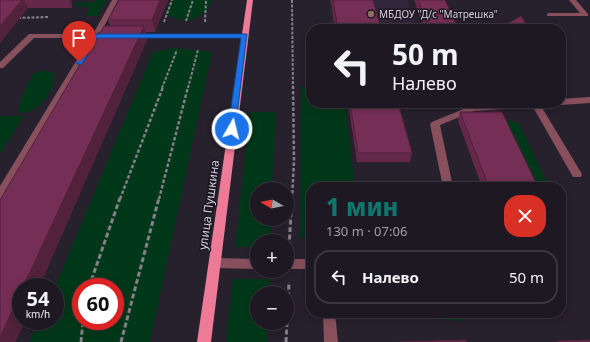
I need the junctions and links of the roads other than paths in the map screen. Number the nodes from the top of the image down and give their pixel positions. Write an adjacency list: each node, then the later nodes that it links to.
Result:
1 (115, 0): 5 (lane)
2 (250, 0): 6 (main road, улица Пушкина)
3 (572, 0): 4 (lane)
4 (549, 15)
5 (95, 36): 6 (lane); 7 (lane); 14 (lane)
6 (245, 36): 15 (main road, улица Пушкина)
7 (0, 66)
8 (590, 100): 9 (lane)
9 (566, 102)
10 (465, 108): 13 (lane)
11 (538, 108): 12 (lane)
12 (577, 174)
13 (447, 182)
14 (0, 195)
15 (215, 263): 16 (lane); 20 (main road, улица Пушкина)
16 (250, 264)
17 (294, 264): 18 (lane)
18 (306, 264)
19 (329, 318): 21 (lane)
20 (204, 342)
21 (331, 342)

